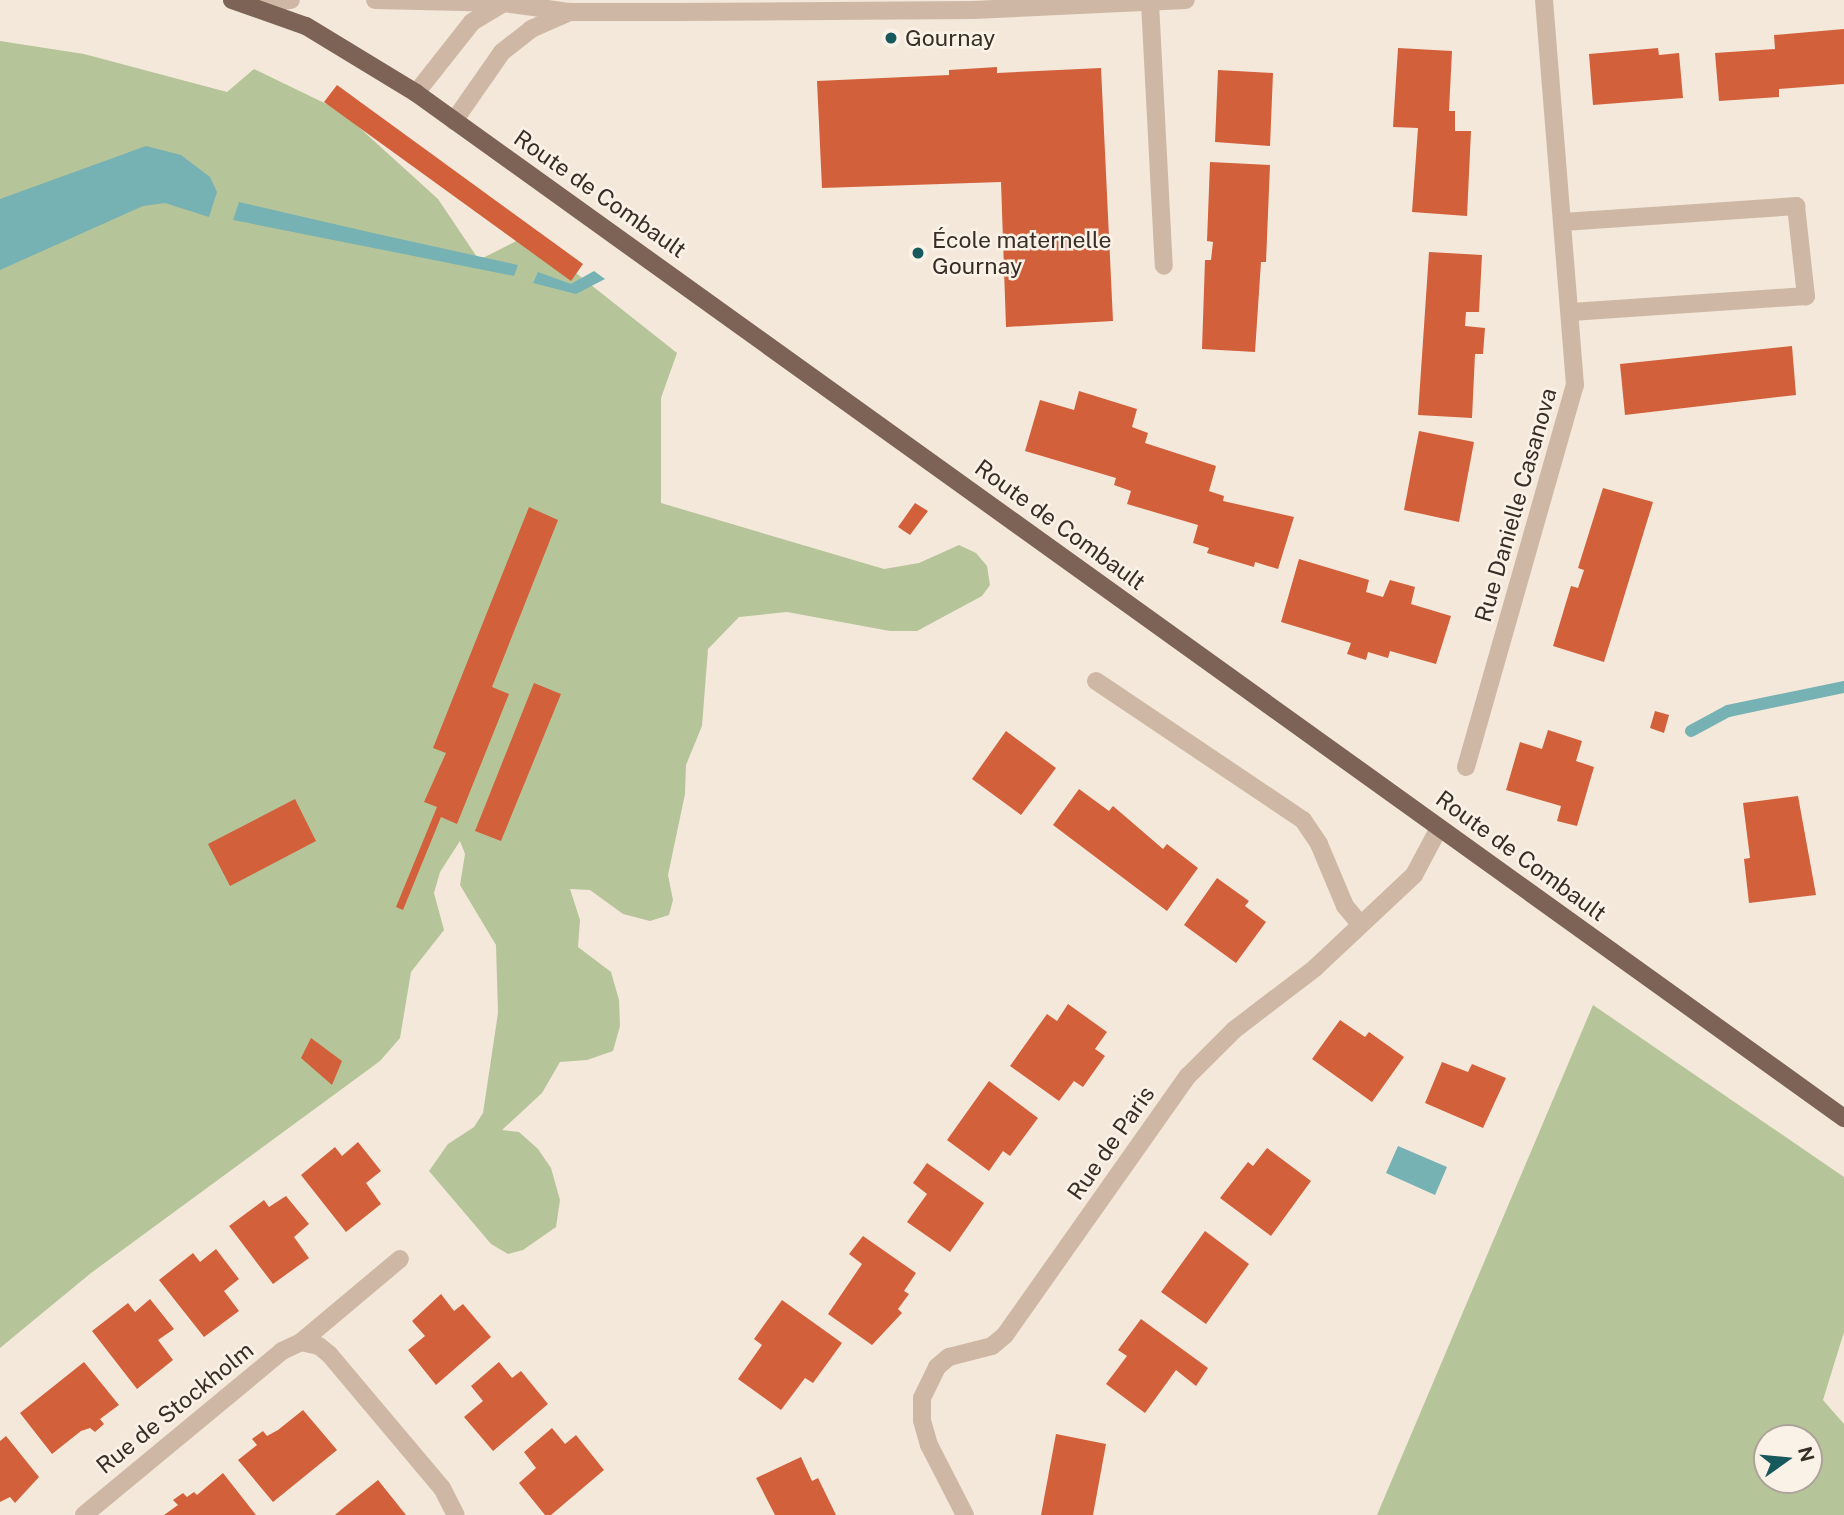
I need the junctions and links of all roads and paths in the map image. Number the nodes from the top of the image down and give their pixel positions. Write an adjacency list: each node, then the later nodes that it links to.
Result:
1 (290, 0): 5 (street)
2 (375, 0): 6 (street)
3 (1186, 0): 7 (street)
4 (1544, 0): 12 (street, Rue Danielle Casanova)
5 (239, 2): 10 (main road, Route de Combault)
6 (504, 3): 9 (street); 10 (street)
7 (1150, 3): 8 (street); 13 (street)
8 (973, 5): 9 (street)
9 (570, 12): 11 (street)
10 (416, 93): 11 (main road, Route de Combault)
11 (454, 121): 17 (main road, Route de Combault)
12 (1563, 222): 14 (street, Rue Danielle Casanova); 14 (street)
13 (1164, 267)
14 (1572, 312): 16 (street, Rue Danielle Casanova)
15 (1096, 681): 18 (street)
16 (1466, 767)
17 (1439, 828): 18 (street, Rue de Paris); 19 (main road, Route de Combault)
18 (1360, 924): 24 (street, Rue de Paris)
19 (1844, 1118)
20 (400, 1259): 21 (street, Rue de Stockholm)
21 (300, 1342): 22 (street, Rue de Stockholm); 23 (street)
22 (84, 1515)
23 (456, 1515)
24 (965, 1515)

